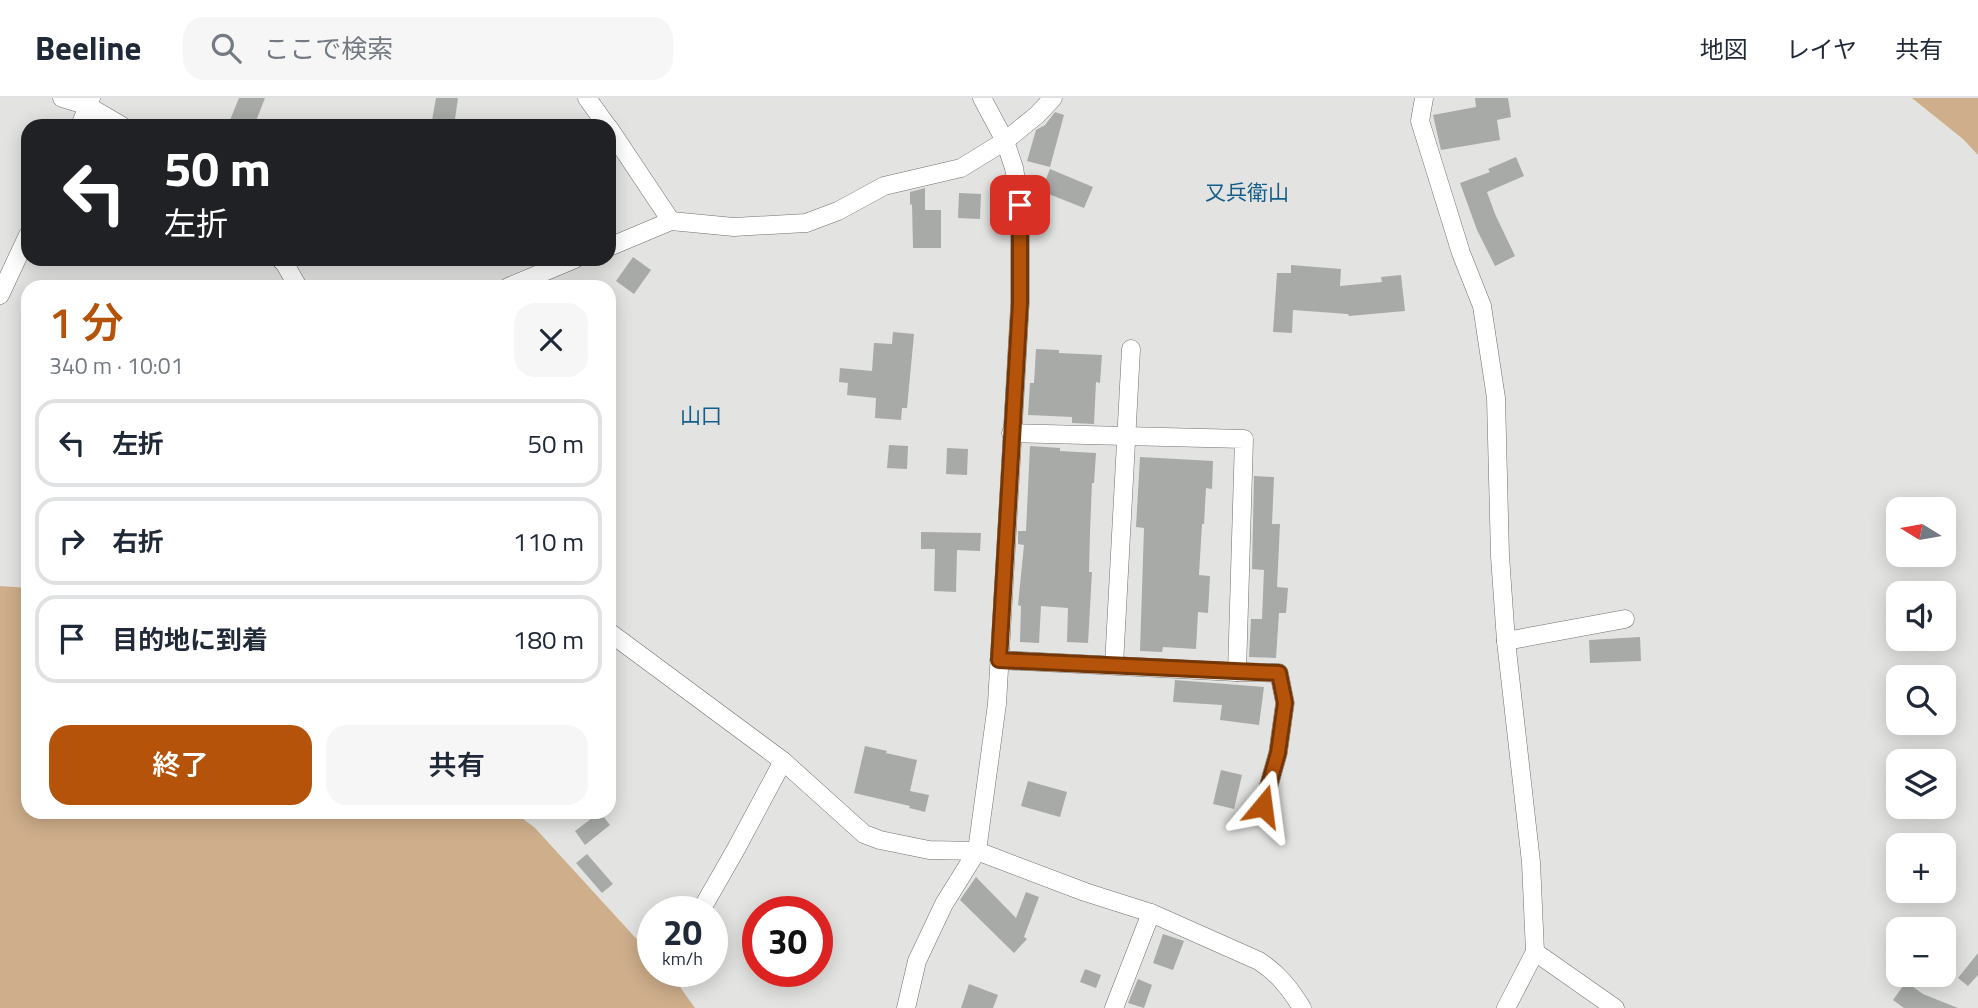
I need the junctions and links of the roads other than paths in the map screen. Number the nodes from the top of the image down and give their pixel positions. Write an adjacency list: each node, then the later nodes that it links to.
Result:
1 (62, 98): 6 (street)
2 (587, 98): 9 (street)
3 (982, 98): 11 (street)
4 (1053, 98): 11 (street)
5 (1424, 98): 23 (street)
6 (90, 102): 7 (street); 8 (street)
7 (82, 119)
8 (113, 119)
9 (602, 119)
10 (616, 139): 12 (street)
11 (1005, 141): 12 (street); 19 (street)
12 (671, 221): 13 (street)
13 (616, 244)
14 (21, 250): 17 (street)
15 (558, 266): 16 (street)
16 (525, 280)
17 (0, 295)
18 (1131, 349): 20 (street)
19 (1011, 433): 20 (street); 24 (street)
20 (1127, 437): 25 (street); 26 (street)
21 (1625, 619): 23 (street)
22 (616, 637): 27 (street)
23 (1506, 641): 32 (street)
24 (999, 660): 25 (street); 29 (street)
25 (1114, 665): 26 (street)
26 (1237, 672): 28 (street)
27 (783, 761): 29 (street); 30 (street)
28 (1263, 806)
29 (977, 851): 31 (street); 33 (street)
30 (709, 896)
31 (1151, 913): 34 (street); 35 (street)
32 (1535, 952): 36 (street); 37 (street)
33 (906, 1008)
34 (1114, 1008)
35 (1302, 1008)
36 (1506, 1008)
37 (1615, 1008)

